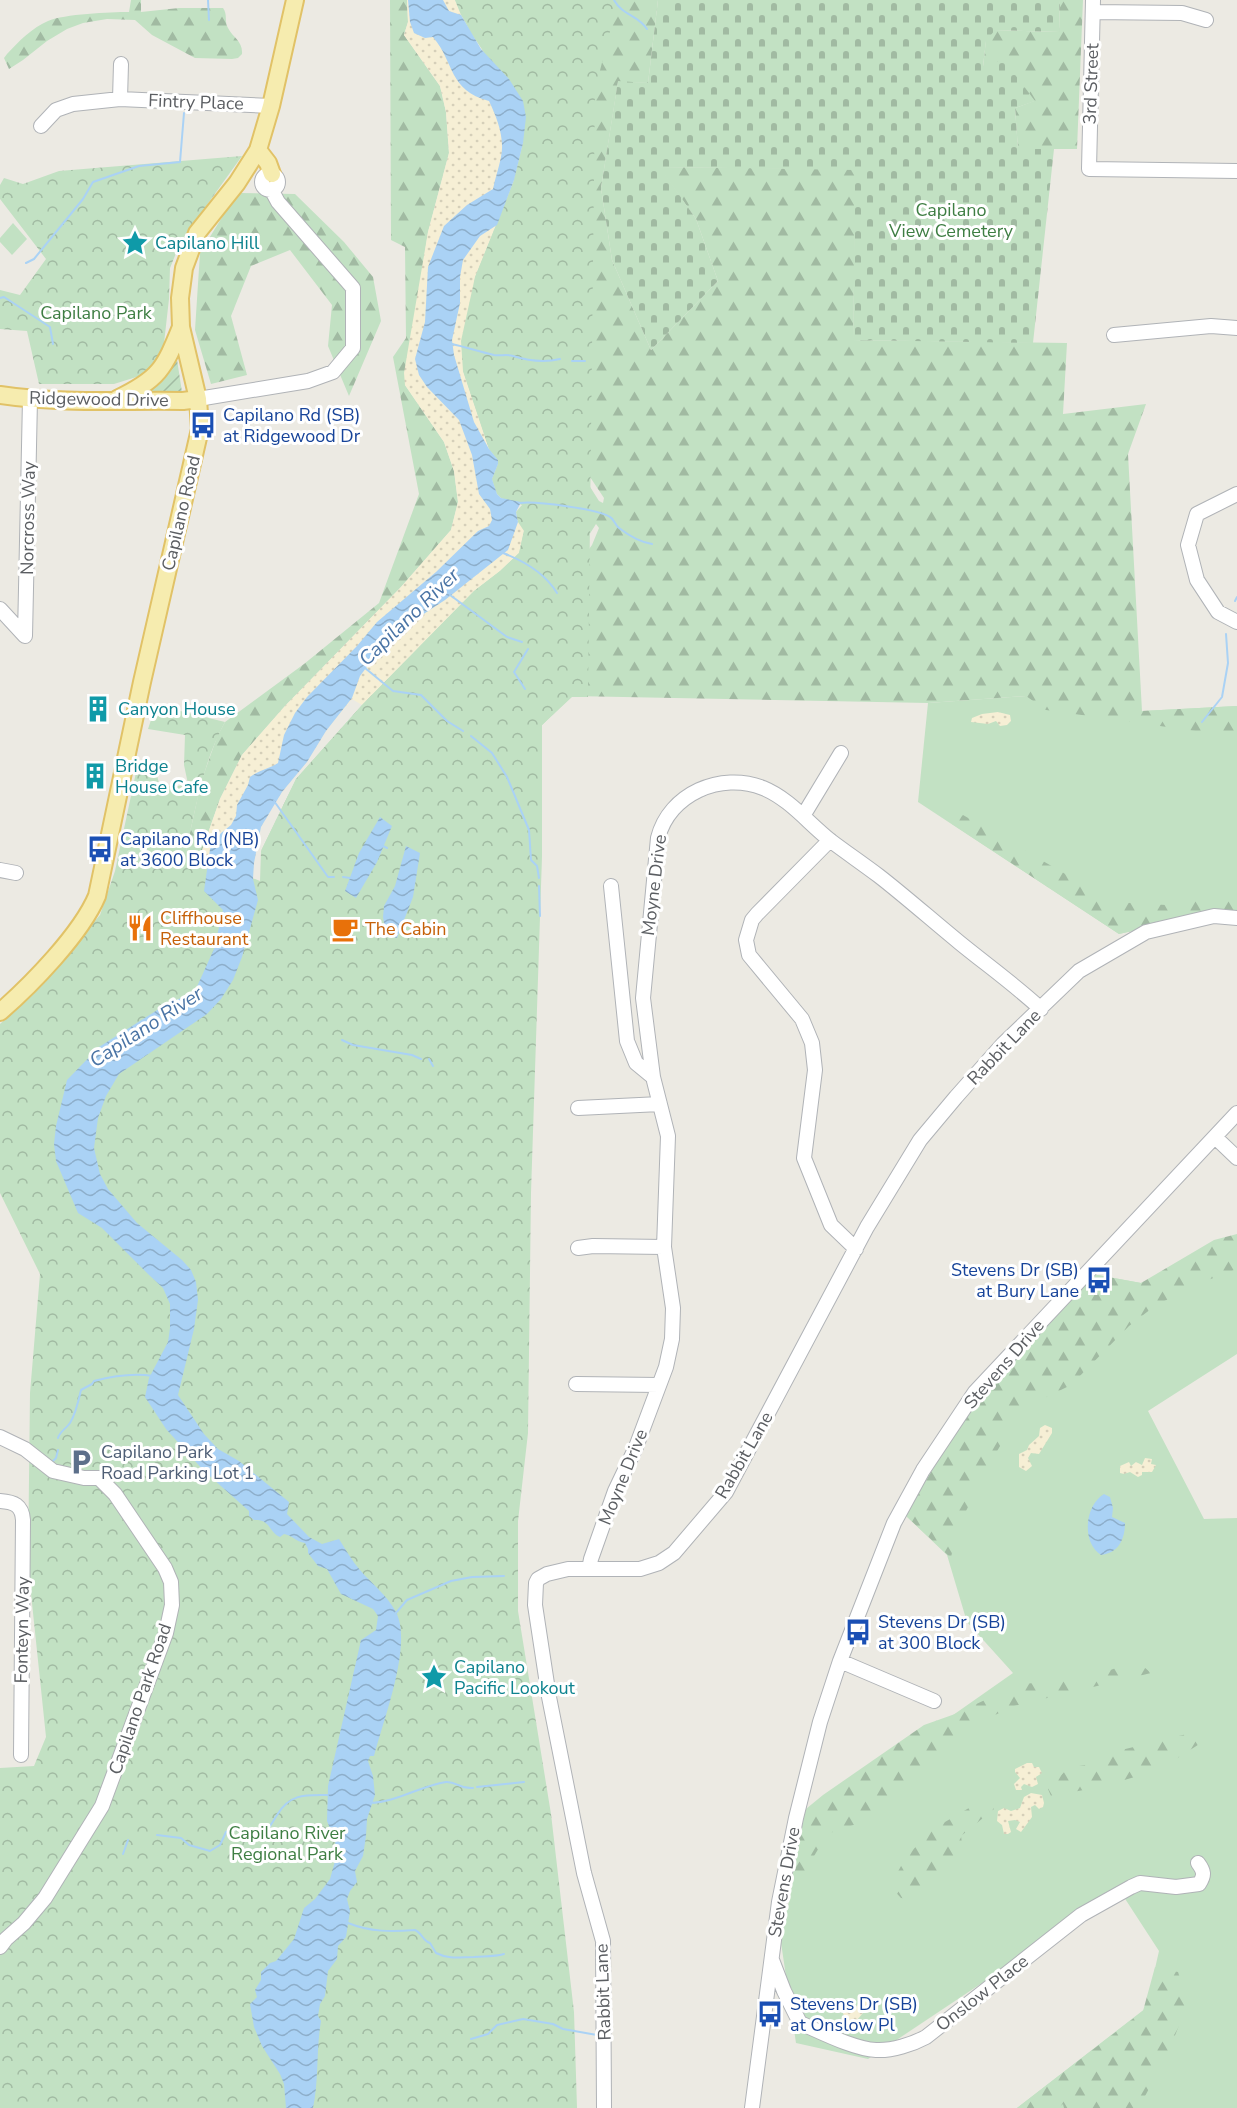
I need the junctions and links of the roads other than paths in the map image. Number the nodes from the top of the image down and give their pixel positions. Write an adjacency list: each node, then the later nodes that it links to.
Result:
1 (296, 0): 6 (main road, Capilano Road)
2 (1093, 6): 3 (street); 9 (street, 3rd Street)
3 (1206, 20)
4 (122, 64): 5 (street)
5 (120, 99): 6 (street, Fintry Place); 7 (street, Fintry Place)
6 (271, 106): 8 (main road, Capilano Road)
7 (41, 126)
8 (258, 150): 10 (main road); 11 (main road, Capilano Road)
9 (1237, 171)
10 (271, 182): 16 (street)
11 (181, 327): 16 (main road, Capilano Road); 17 (main road)
12 (1237, 328): 13 (street)
13 (1114, 335)
14 (0, 394): 15 (main road, Ridgewood Drive)
15 (30, 399): 17 (main road, Ridgewood Drive); 19 (street, Norcross Way)
16 (198, 399): 17 (main road, Ridgewood Drive); 29 (main road, Capilano Road)
17 (112, 401)
18 (1237, 494): 20 (street)
19 (0, 609)
20 (1237, 622)
21 (841, 753): 22 (street)
22 (803, 816): 23 (street, Moyne Drive); 30 (street, Moyne Drive)
23 (830, 840): 28 (street, Moyne Drive); 38 (street)
24 (0, 870): 25 (street)
25 (16, 873)
26 (611, 886): 30 (street, Moyne Drive)
27 (1237, 918): 28 (street, Rabbit Lane)
28 (1041, 1009): 38 (street, Rabbit Lane)
29 (0, 1012)
30 (653, 1077): 31 (street, Moyne Drive)
31 (660, 1104): 32 (street); 36 (street, Moyne Drive)
32 (578, 1108)
33 (1237, 1113): 34 (street, Stevens Drive)
34 (1215, 1137): 35 (street); 44 (street, Stevens Drive)
35 (1237, 1158)
36 (664, 1247): 37 (street); 40 (street, Moyne Drive)
37 (578, 1248)
38 (856, 1249): 43 (street, Rabbit Lane)
39 (576, 1384): 40 (street)
40 (659, 1385): 43 (street, Moyne Drive)
41 (0, 1437): 48 (street, Capilano Park Road)
42 (0, 1501): 46 (street, Fonteyn Way)
43 (589, 1569): 50 (street, Rabbit Lane)
44 (840, 1661): 45 (street); 49 (street, Stevens Drive)
45 (934, 1701)
46 (21, 1755)
47 (1198, 1863): 49 (street, Onslow Place)
48 (0, 1947)
49 (771, 1957): 51 (street, Stevens Drive)
50 (604, 2108)
51 (752, 2108)

